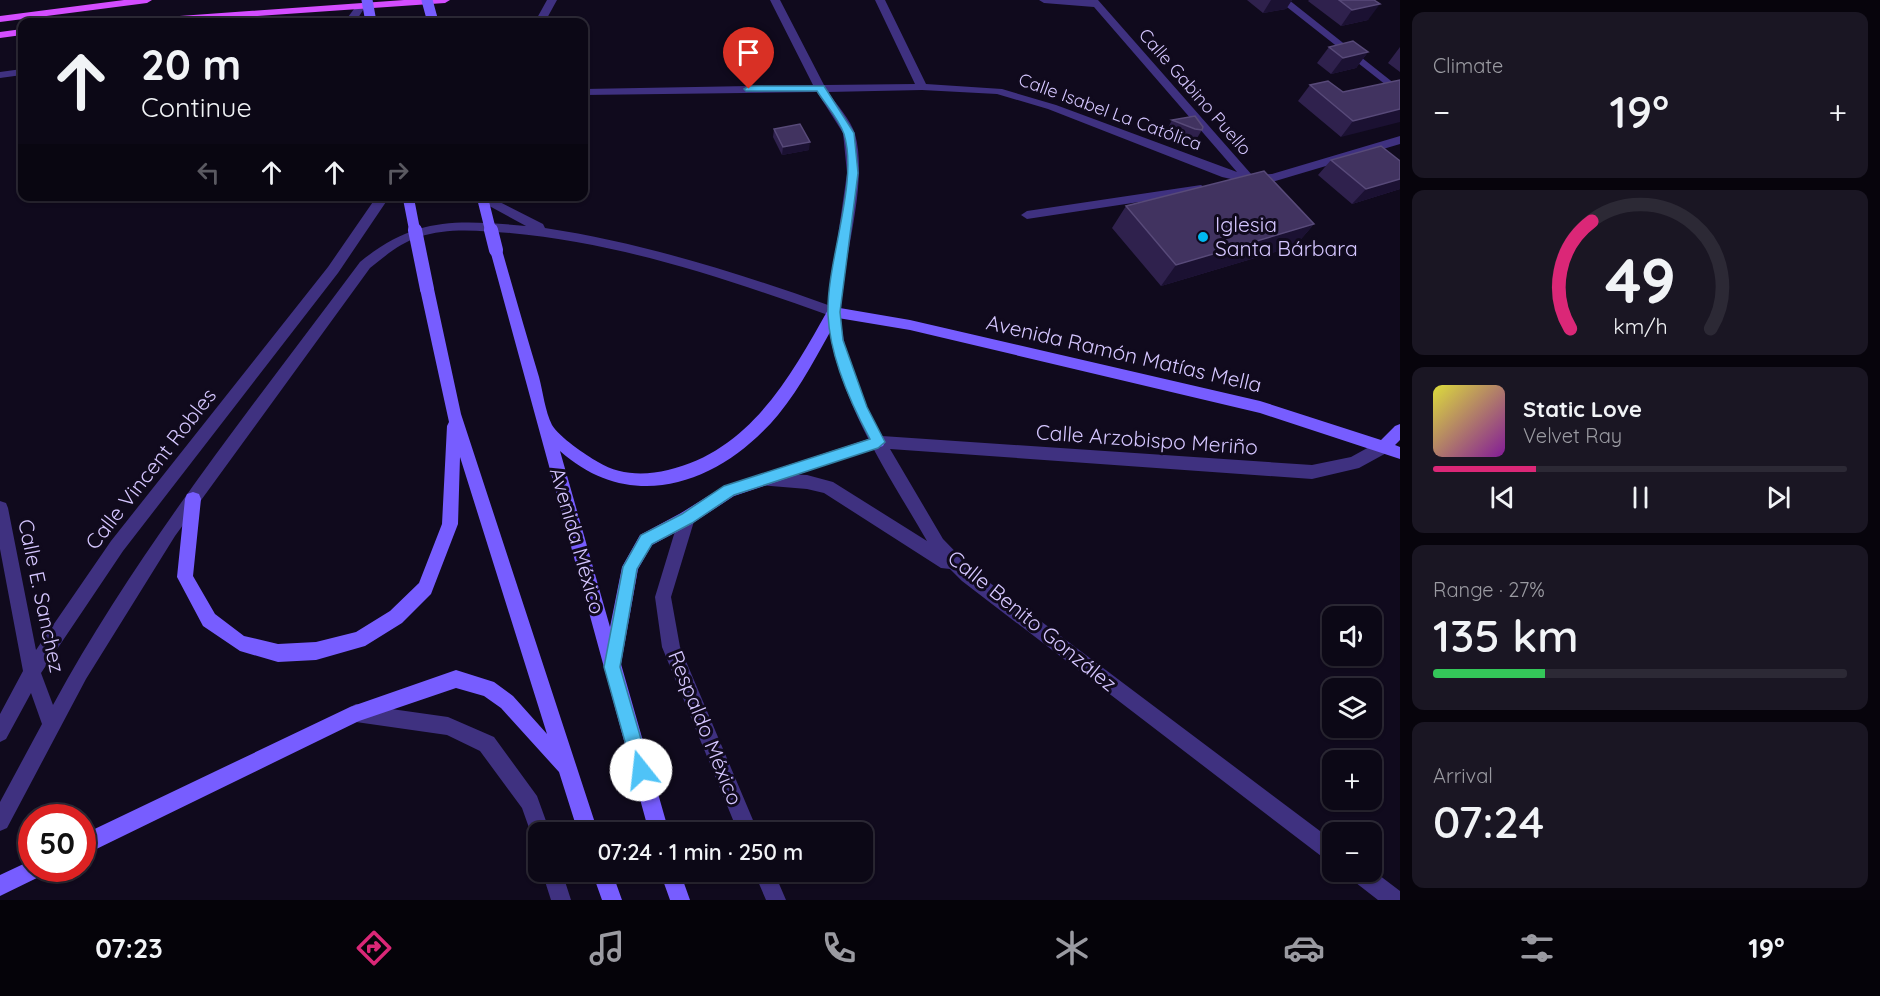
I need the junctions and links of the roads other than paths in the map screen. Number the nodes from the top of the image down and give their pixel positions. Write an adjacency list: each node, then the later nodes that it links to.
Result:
1 (147, 0): 16 (main road)
2 (427, 0): 14 (main road, bridge)
3 (445, 0): 10 (main road)
4 (552, 0): 15 (street)
5 (775, 0): 22 (street, Calle Benito González)
6 (880, 0): 21 (street)
7 (1044, 0): 9 (street)
8 (1283, 0): 24 (street)
9 (1094, 2): 27 (street, Calle Gabino Puello)
10 (363, 4): 11 (main road); 12 (street); 13 (main road, bridge)
11 (188, 18)
12 (353, 18)
13 (369, 18)
14 (432, 18)
15 (542, 18)
16 (0, 19)
17 (18, 33): 18 (main road)
18 (0, 35)
19 (18, 73): 20 (street)
20 (0, 75)
21 (922, 87): 22 (street, Calle Isabel La Católica); 27 (street, Calle Isabel La Católica)
22 (820, 88): 23 (street, Calle Isabel La Católica); 34 (street, Calle Benito González)
23 (588, 92)
24 (1400, 93)
25 (1400, 140): 26 (street, Calle Isabel La Católica)
26 (1272, 178): 27 (street, Calle Isabel La Católica); 32 (street)
27 (1249, 179)
28 (381, 201): 47 (street, Calle Vincent Robles)
29 (409, 201): 35 (main road, bridge)
30 (483, 201): 36 (main road, Avenida México, bridge)
31 (487, 201): 33 (street)
32 (1026, 215)
33 (544, 230): 34 (street); 42 (street)
34 (834, 312): 36 (main road); 38 (street, Calle Benito González); 39 (main road, Avenida Ramón Matías Mella)
35 (454, 414): 42 (main road); 51 (main road)
36 (545, 428): 46 (main road, Avenida México)
37 (1400, 429): 39 (main road, Calle Arzobispo Meriño)
38 (878, 442): 39 (street, Calle Arzobispo Meriño); 41 (main road); 45 (street, Calle Benito González)
39 (1385, 446): 40 (main road, Avenida Ramón Matías Mella)
40 (1400, 453)
41 (763, 480): 44 (main road); 45 (street)
42 (193, 500): 49 (street)
43 (0, 508): 47 (street, Calle E. Sanchez)
44 (687, 518): 46 (main road); 56 (street, Respaldo México)
45 (968, 576): 58 (street, Calle Benito González)
46 (612, 667): 55 (main road, Avenida México)
47 (32, 672): 49 (street, Calle E. Sanchez); 50 (street, Calle Vincent Robles)
48 (356, 713): 51 (main road); 53 (street); 57 (main road)
49 (52, 726): 52 (street)
50 (0, 733)
51 (566, 769): 54 (main road)
52 (0, 821)
53 (537, 822)
54 (585, 822)
55 (656, 822)
56 (744, 822)
57 (96, 839)
58 (1322, 844)
59 (18, 877): 65 (main road)
60 (555, 882): 66 (street)
61 (606, 882): 67 (main road)
62 (674, 882): 68 (main road)
63 (768, 882): 69 (street)
64 (1371, 882): 70 (street)
65 (0, 886)
66 (561, 900)
67 (612, 900)
68 (680, 900)
69 (776, 900)
70 (1395, 900)

